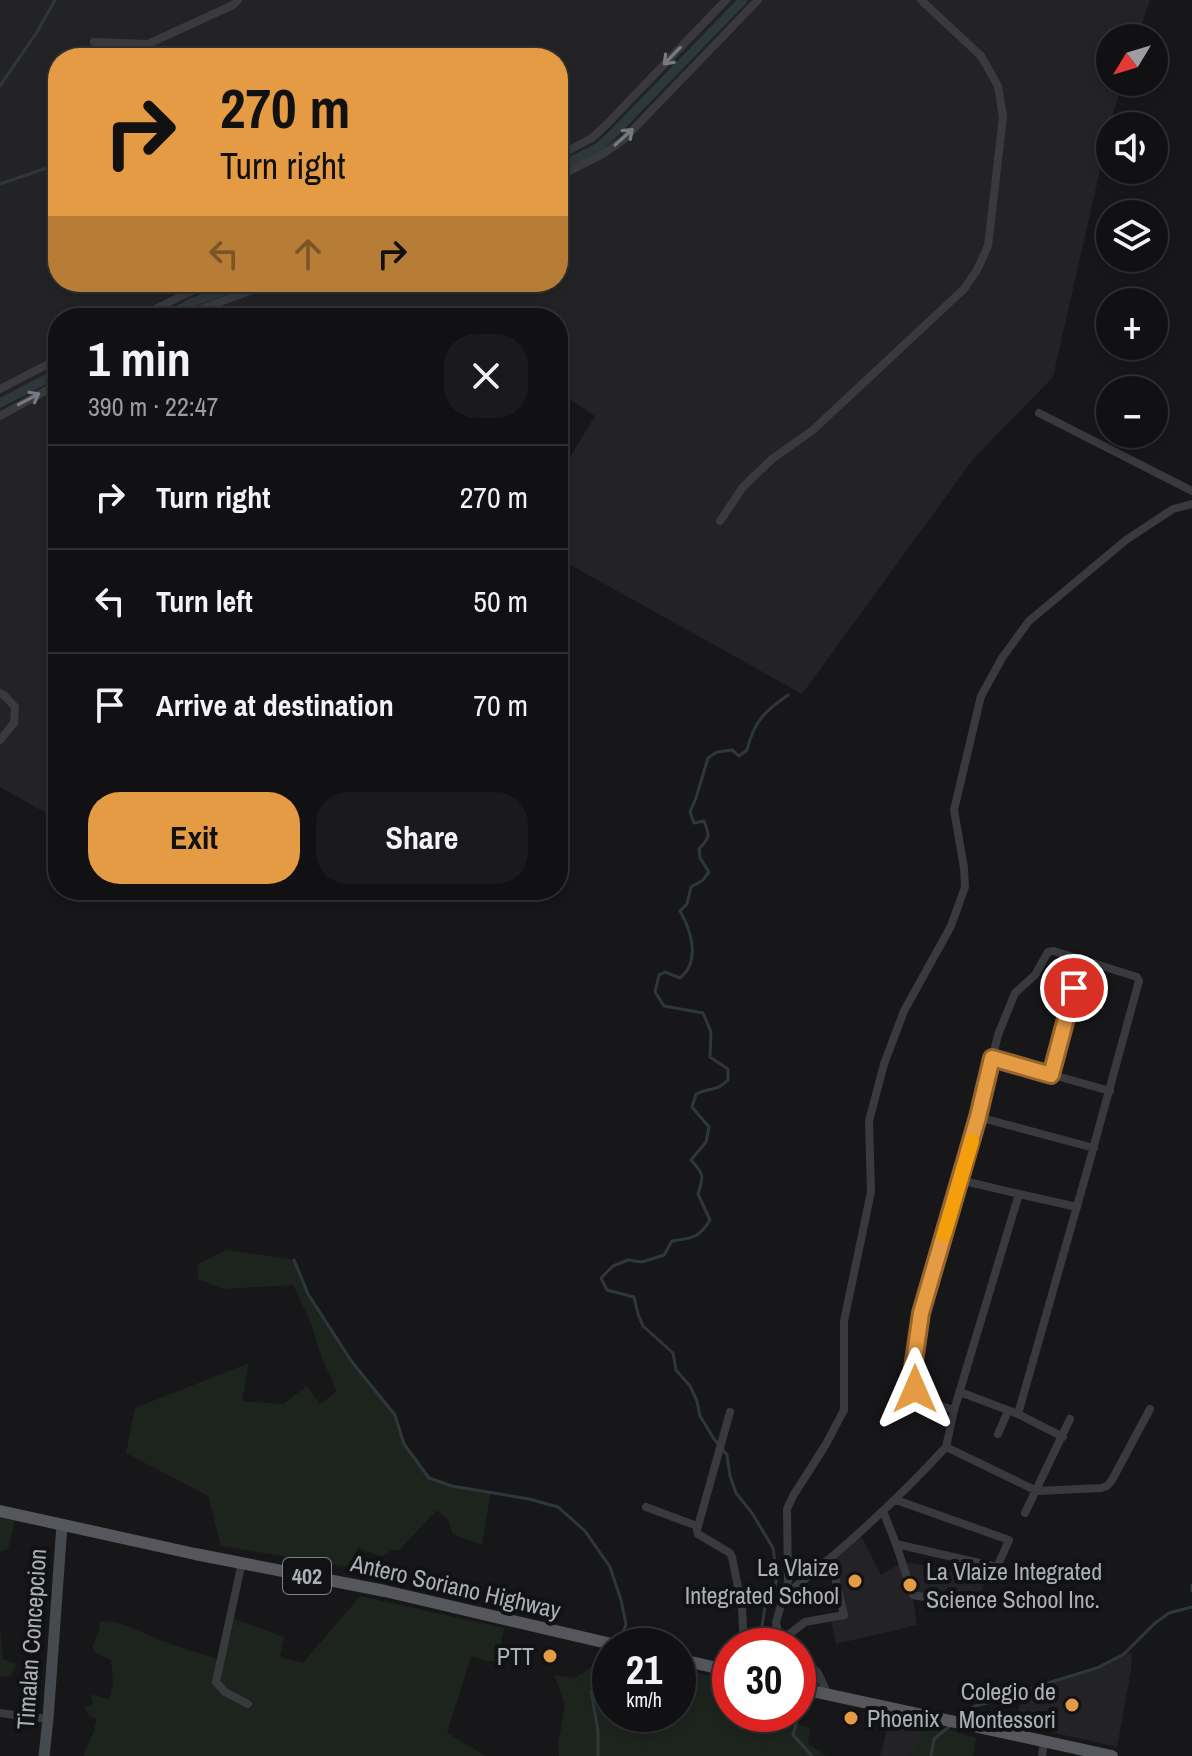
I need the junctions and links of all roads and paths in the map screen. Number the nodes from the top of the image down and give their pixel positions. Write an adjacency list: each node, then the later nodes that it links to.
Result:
1 (238, 0): 5 (street)
2 (726, 0): 6 (street, one-way to 6)
3 (758, 0): 7 (street, one-way to 3)
4 (921, 0): 19 (street)
5 (94, 42)
6 (568, 151)
7 (568, 172)
8 (190, 292): 10 (street)
9 (247, 292): 11 (street)
10 (158, 308)
11 (203, 308)
12 (48, 364): 13 (street)
13 (0, 389)
14 (48, 390): 16 (street, one-way to 14)
15 (1039, 413): 17 (street)
16 (0, 416)
17 (1192, 491)
18 (1192, 504): 52 (street)
19 (720, 521)
20 (0, 693): 21 (street)
21 (0, 740)
22 (1081, 959): 23 (street); 24 (street); 25 (street)
23 (992, 1058): 24 (street); 26 (street)
24 (1051, 1075): 25 (street)
25 (1110, 1091): 27 (street)
26 (978, 1117): 27 (street); 28 (street)
27 (1094, 1148): 30 (street)
28 (960, 1180): 29 (street); 33 (street)
29 (1019, 1194): 30 (street); 31 (street)
30 (1077, 1207): 36 (street)
31 (960, 1392): 33 (street); 34 (street)
32 (1150, 1409): 41 (street)
33 (954, 1410): 40 (street)
34 (1008, 1411): 36 (street); 38 (street)
35 (730, 1412): 48 (street)
36 (1018, 1414): 39 (street)
37 (1070, 1419): 39 (street)
38 (998, 1434)
39 (1063, 1437): 41 (street)
40 (946, 1447): 41 (street); 42 (street)
41 (1037, 1491): 46 (street)
42 (896, 1500): 45 (street); 49 (street)
43 (646, 1507): 48 (street)
44 (0, 1511): 47 (main road, Antero Soriano Highway / 402)
45 (883, 1511): 49 (street); 50 (street)
46 (1025, 1513)
47 (62, 1525): 51 (main road, Antero Soriano Highway / 402); 63 (street, Timalan Concepcion)
48 (697, 1526): 54 (street)
49 (896, 1544): 53 (street)
50 (831, 1560): 52 (street); 56 (street)
51 (242, 1562): 57 (main road, Antero Soriano Highway / 402); 61 (street)
52 (784, 1596): 55 (street)
53 (974, 1606)
54 (743, 1628)
55 (777, 1628)
56 (799, 1628)
57 (592, 1639)
58 (816, 1671): 60 (street)
59 (816, 1692): 60 (main road)
60 (828, 1695): 64 (main road)
61 (248, 1704)
62 (0, 1713): 63 (street)
63 (48, 1719): 66 (street, Timalan Concepcion)
64 (1044, 1741): 65 (main road); 67 (street)
65 (1106, 1755)
66 (44, 1756)
67 (1042, 1756)

